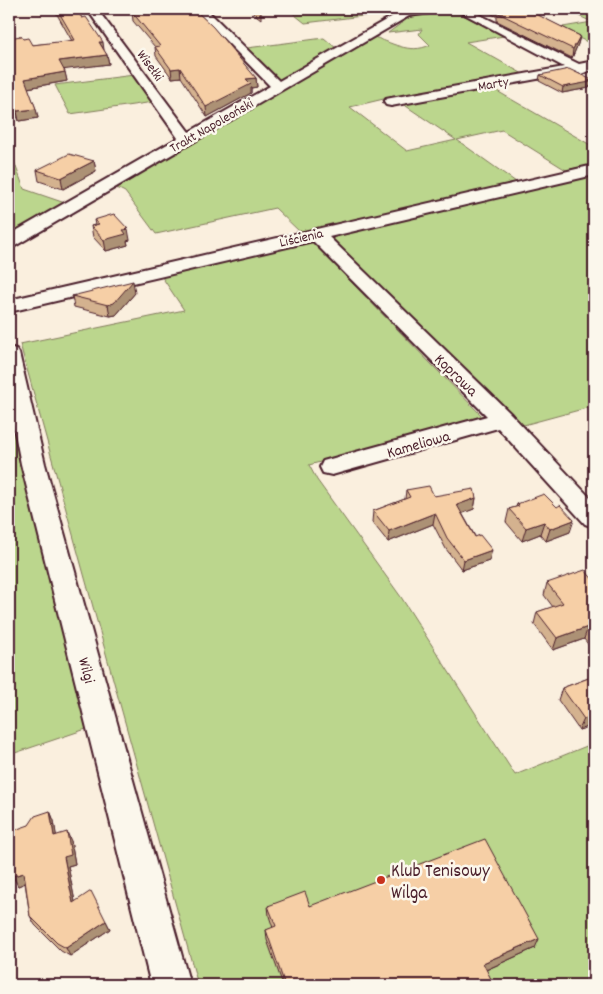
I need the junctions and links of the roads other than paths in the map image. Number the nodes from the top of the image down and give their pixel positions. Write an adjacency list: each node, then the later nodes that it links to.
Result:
1 (92, 9): 12 (street, Wisełki)
2 (200, 9): 10 (street)
3 (389, 9): 6 (street)
4 (437, 9): 6 (street)
5 (460, 9): 8 (street)
6 (407, 13): 10 (street, Trakt Napoleoński)
7 (594, 65): 8 (street, Marty)
8 (577, 68): 9 (street); 11 (street, Marty)
9 (594, 77)
10 (278, 87): 12 (street, Trakt Napoleoński)
11 (392, 102)
12 (186, 139): 15 (street, Trakt Napoleoński)
13 (594, 170): 14 (street, Liścienia)
14 (316, 234): 16 (street, Liścienia); 18 (street, Koprowa)
15 (9, 242)
16 (9, 306)
17 (9, 353): 21 (street, Wilgi)
18 (503, 419): 19 (street, Kameliowa); 20 (street, Koprowa)
19 (332, 467)
20 (594, 518)
21 (171, 985)

